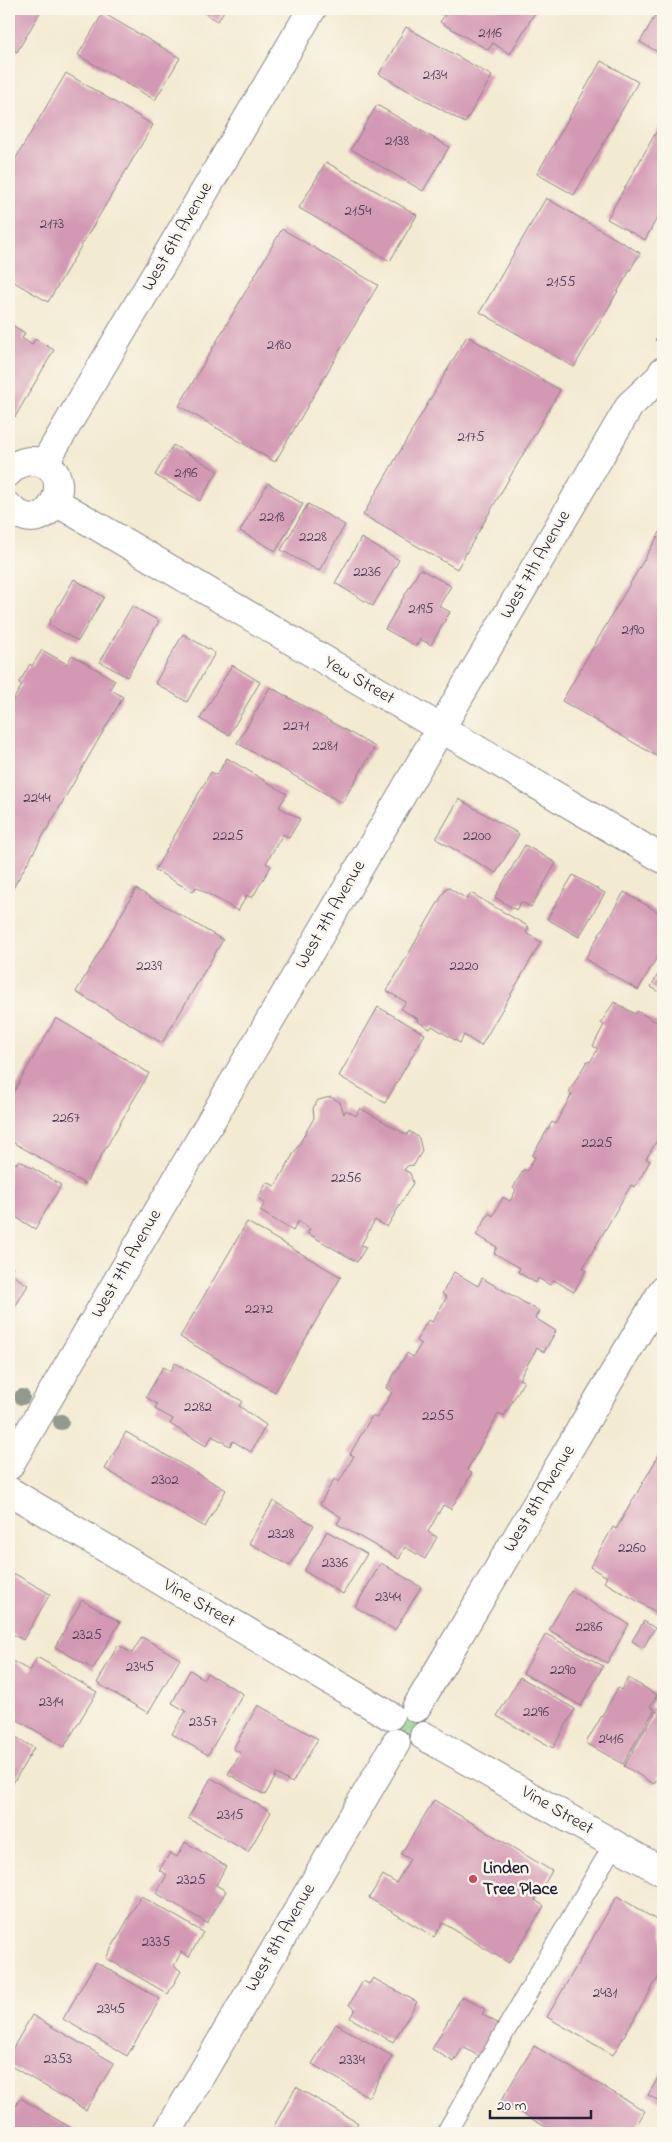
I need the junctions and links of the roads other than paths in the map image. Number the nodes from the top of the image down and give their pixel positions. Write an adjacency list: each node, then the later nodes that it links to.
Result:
1 (312, 9): 3 (street, West 6th Avenue)
2 (663, 371): 7 (street, West 7th Avenue)
3 (44, 464): 4 (street); 5 (street)
4 (9, 472)
5 (56, 502): 6 (street); 7 (street, Yew Street)
6 (11, 515)
7 (440, 728): 8 (street, Yew Street); 10 (street, West 7th Avenue)
8 (663, 859)
9 (663, 1290): 12 (street, West 8th Avenue)
10 (9, 1466)
11 (9, 1492): 13 (street, Vine Street)
12 (416, 1708): 13 (street); 14 (street)
13 (390, 1716): 15 (street)
14 (424, 1736): 15 (street); 16 (street, Vine Street)
15 (396, 1743): 18 (street, West 8th Avenue)
16 (614, 1844): 17 (street, Vine Street); 19 (lane)
17 (663, 1872)
18 (166, 2133)
19 (446, 2133)

